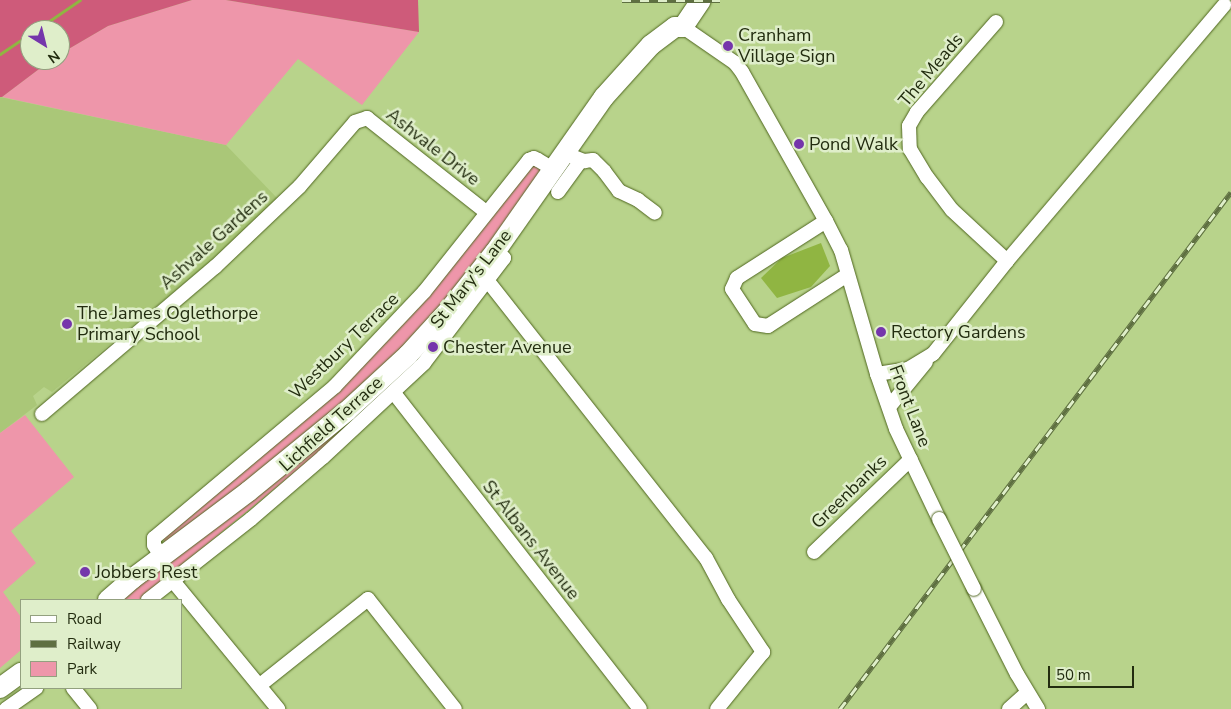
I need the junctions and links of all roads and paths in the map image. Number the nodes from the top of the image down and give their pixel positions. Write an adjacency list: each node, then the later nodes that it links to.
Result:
1 (701, 0): 4 (main road, St Mary's Lane)
2 (1224, 5): 12 (street)
3 (996, 22): 12 (street, The Meads)
4 (683, 26): 6 (main road, St Mary's Lane); 10 (street, Front Lane)
5 (355, 122): 8 (street, Ashvale Drive); 19 (street, Ashvale Gardens)
6 (566, 161): 7 (street); 8 (street, Westbury Terrace); 9 (street); 11 (main road, St Mary's Lane)
7 (558, 192)
8 (486, 212): 22 (street, Westbury Terrace)
9 (655, 213)
10 (826, 221): 13 (street, Front Lane); 13 (street)
11 (495, 252): 14 (street, Lichfield Terrace); 22 (main road, St Mary's Lane)
12 (1007, 261): 15 (street)
13 (847, 275): 16 (street, Front Lane)
14 (487, 280): 17 (street, Lichfield Terrace); 37 (street)
15 (933, 354): 16 (street); 18 (street)
16 (877, 374): 18 (street, Front Lane)
17 (394, 393): 23 (street, Lichfield Terrace); 36 (street, St Albans Avenue)
18 (889, 407): 20 (street, Front Lane)
19 (42, 414)
20 (911, 460): 21 (street, Greenbanks); 31 (street, Front Lane, bridge)
21 (814, 552)
22 (161, 556): 24 (main road, St Mary's Lane)
23 (173, 581): 25 (street, Lichfield Terrace); 27 (street)
24 (109, 599)
25 (149, 599)
26 (20, 674): 28 (main road)
27 (260, 685): 34 (street); 35 (street)
28 (0, 688)
29 (35, 689): 32 (street)
30 (74, 689): 33 (street)
31 (1027, 692): 38 (street); 39 (street, Front Lane)
32 (6, 709)
33 (90, 709)
34 (278, 709)
35 (455, 709)
36 (640, 709)
37 (717, 709)
38 (1009, 709)
39 (1038, 709)

